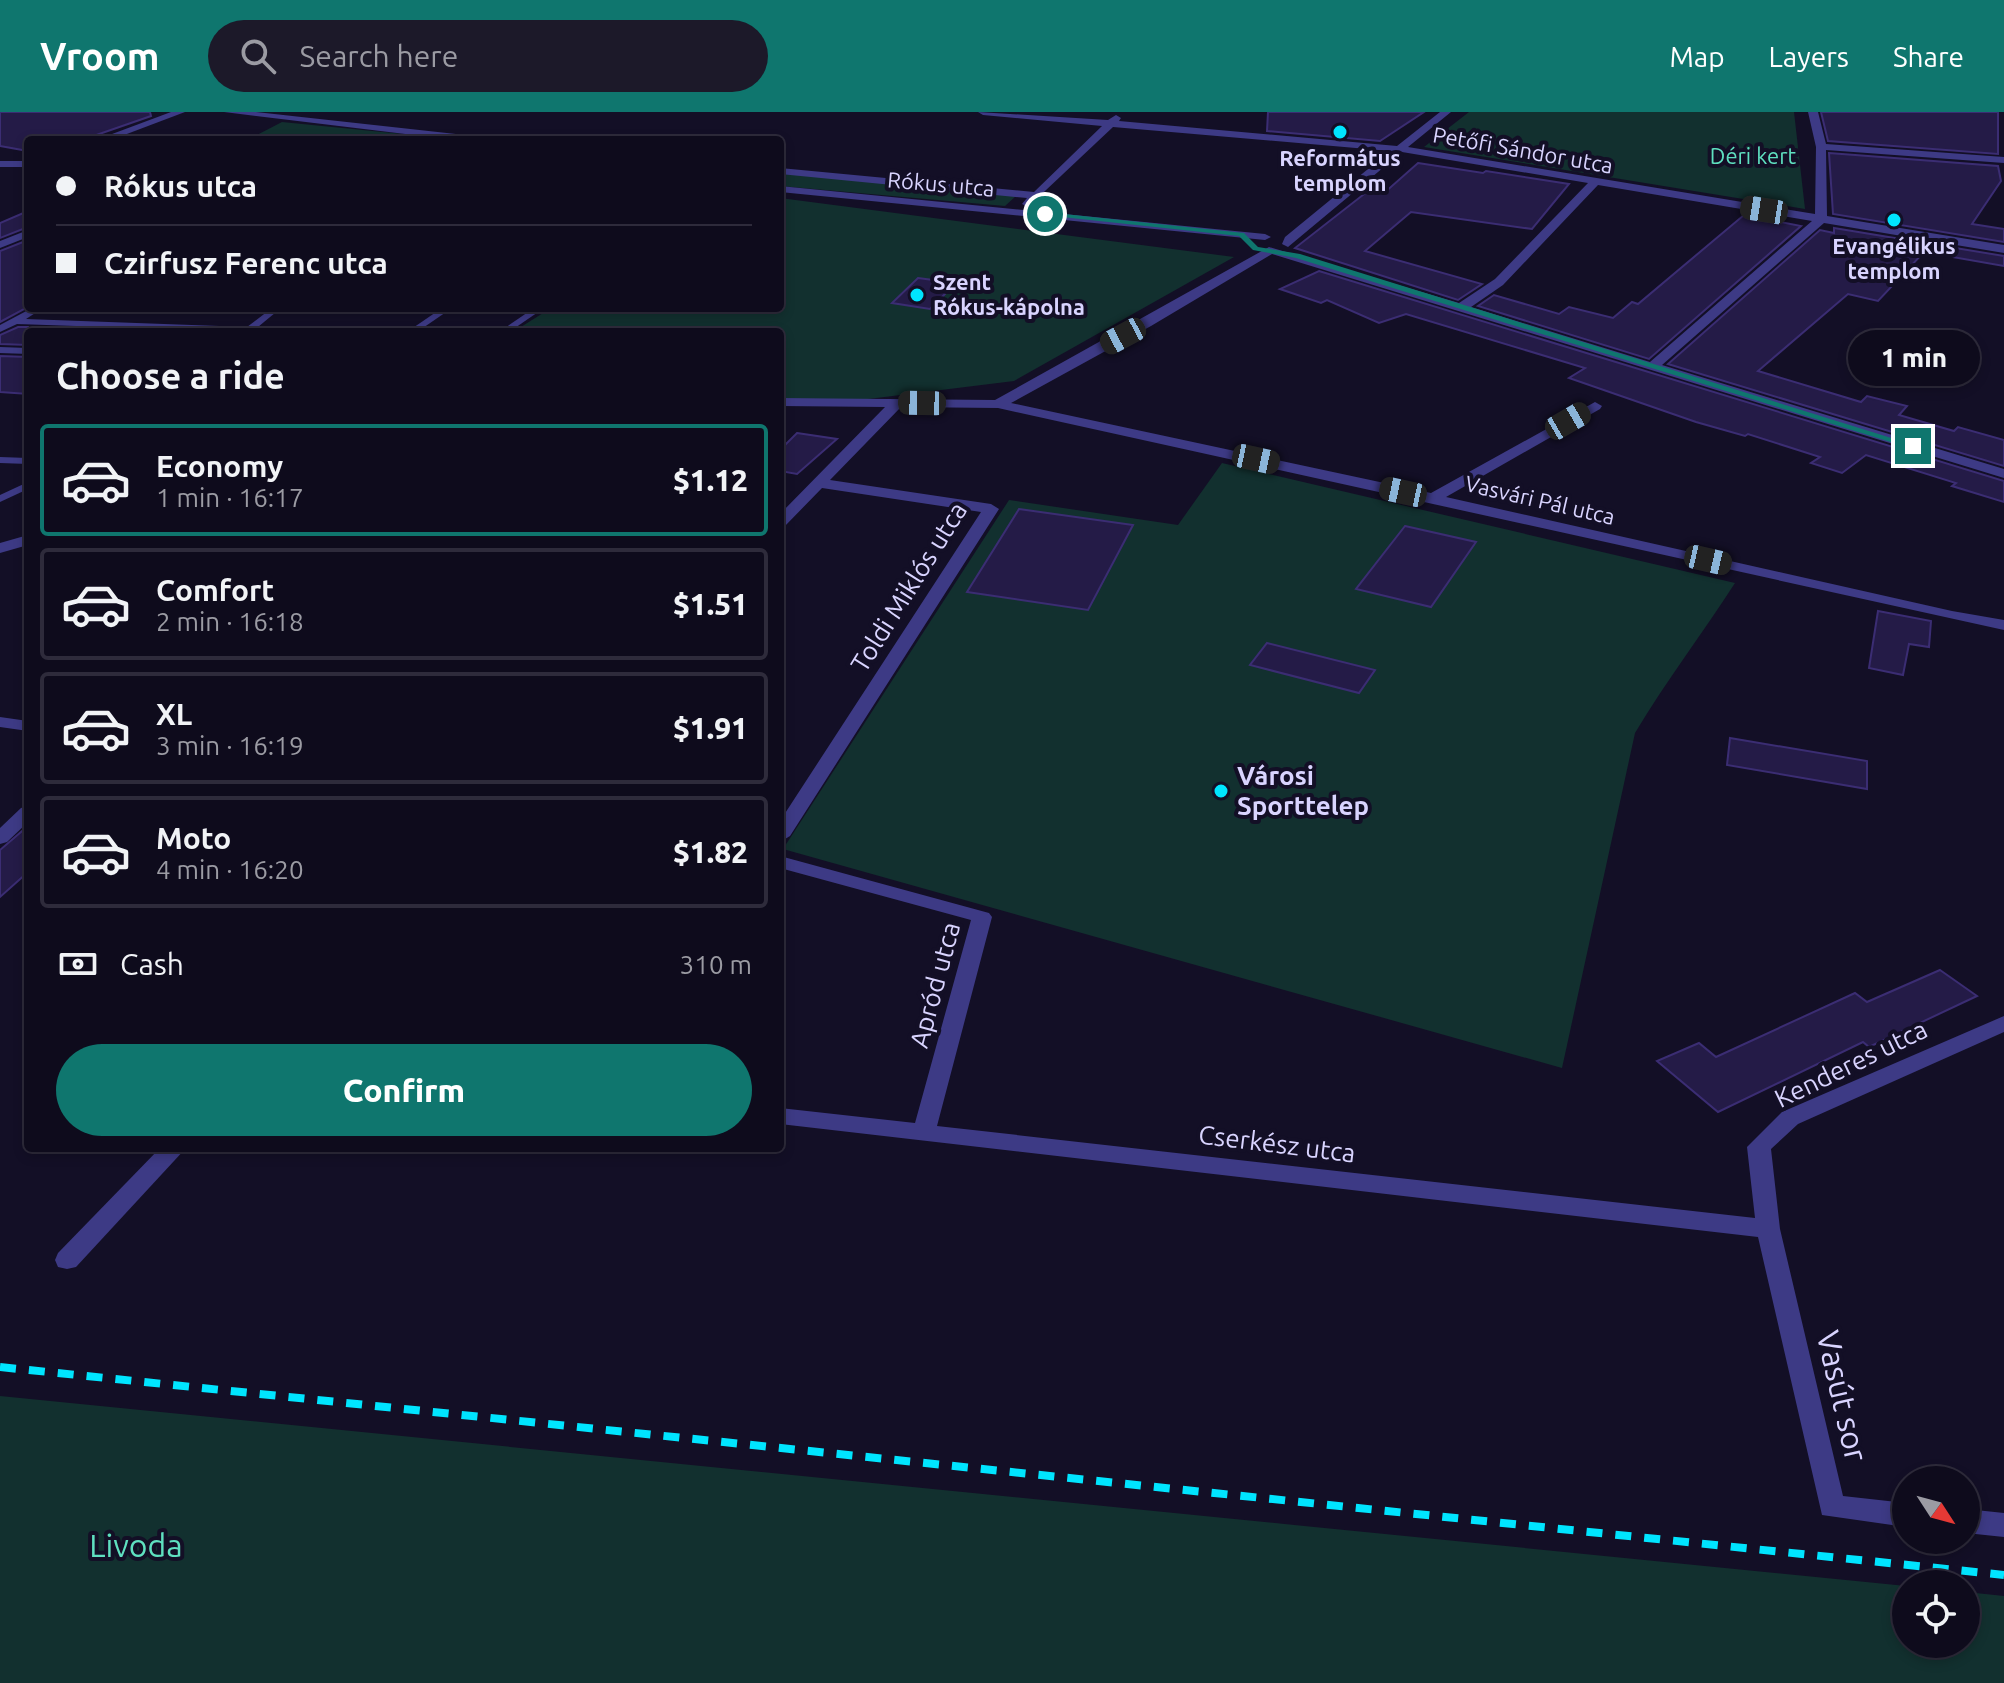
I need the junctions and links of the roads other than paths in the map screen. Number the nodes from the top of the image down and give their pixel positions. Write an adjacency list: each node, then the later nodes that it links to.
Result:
1 (180, 112): 8 (street)
2 (229, 112): 9 (street)
3 (983, 112): 7 (street, Petőfi Sándor utca)
4 (1122, 112): 7 (street)
5 (1446, 112): 11 (street)
6 (1813, 112): 10 (street)
7 (1110, 123): 11 (street, Petőfi Sándor utca); 18 (street)
8 (112, 136)
9 (447, 136)
10 (1821, 147): 12 (street); 20 (street)
11 (1400, 149): 16 (street, Petőfi Sándor utca); 21 (street)
12 (2004, 160)
13 (0, 164): 14 (street)
14 (24, 164)
15 (784, 171): 18 (street, Rókus utca)
16 (1594, 183): 20 (street, Petőfi Sándor utca); 28 (street)
17 (784, 189): 19 (street, Rókus utca)
18 (1037, 196): 19 (street)
19 (1018, 211): 25 (street, Rókus utca)
20 (1821, 219): 27 (street, Petőfi Sándor utca); 41 (street)
21 (1307, 223): 23 (street); 26 (street)
22 (24, 235): 24 (street)
23 (1268, 237): 25 (street); 26 (street)
24 (0, 245)
25 (1249, 246): 26 (street); 44 (street)
26 (1283, 249): 28 (street)
27 (2004, 249)
28 (1461, 308): 41 (street)
29 (32, 312): 33 (lane)
30 (272, 312): 35 (lane)
31 (442, 312): 36 (lane)
32 (534, 312): 37 (lane)
33 (16, 321): 34 (lane); 38 (lane)
34 (178, 328)
35 (252, 328)
36 (417, 328)
37 (509, 328)
38 (0, 329)
39 (0, 350): 40 (lane)
40 (24, 351)
41 (1652, 367): 48 (street)
42 (784, 402): 43 (street, Vasvári Pál utca)
43 (897, 403): 44 (street, Vasvári Pál utca); 49 (street)
44 (998, 404): 52 (street, Vasvári Pál utca)
45 (1595, 406): 52 (street)
46 (0, 460): 47 (lane)
47 (24, 461)
48 (2004, 474)
49 (819, 483): 54 (street); 61 (street, Toldi Miklós utca)
50 (22, 488): 51 (lane); 53 (lane)
51 (0, 489)
52 (1433, 498): 57 (street, Vasvári Pál utca)
53 (0, 499)
54 (784, 519)
55 (24, 541): 56 (street)
56 (0, 548)
57 (2004, 625)
58 (0, 722): 59 (street)
59 (24, 725)
60 (24, 816): 62 (street)
61 (784, 830)
62 (0, 838)
63 (784, 863): 66 (street, Apród utca)
64 (2004, 1023): 68 (street, Kenderes utca)
65 (784, 1116): 66 (street, Cserkész utca)
66 (924, 1131): 68 (street, Cserkész utca)
67 (170, 1152): 69 (street)
68 (1768, 1229): 70 (street, Vasút sor)
69 (67, 1260)
70 (1892, 1513)
71 (1980, 1522): 72 (street)
72 (2004, 1525)

